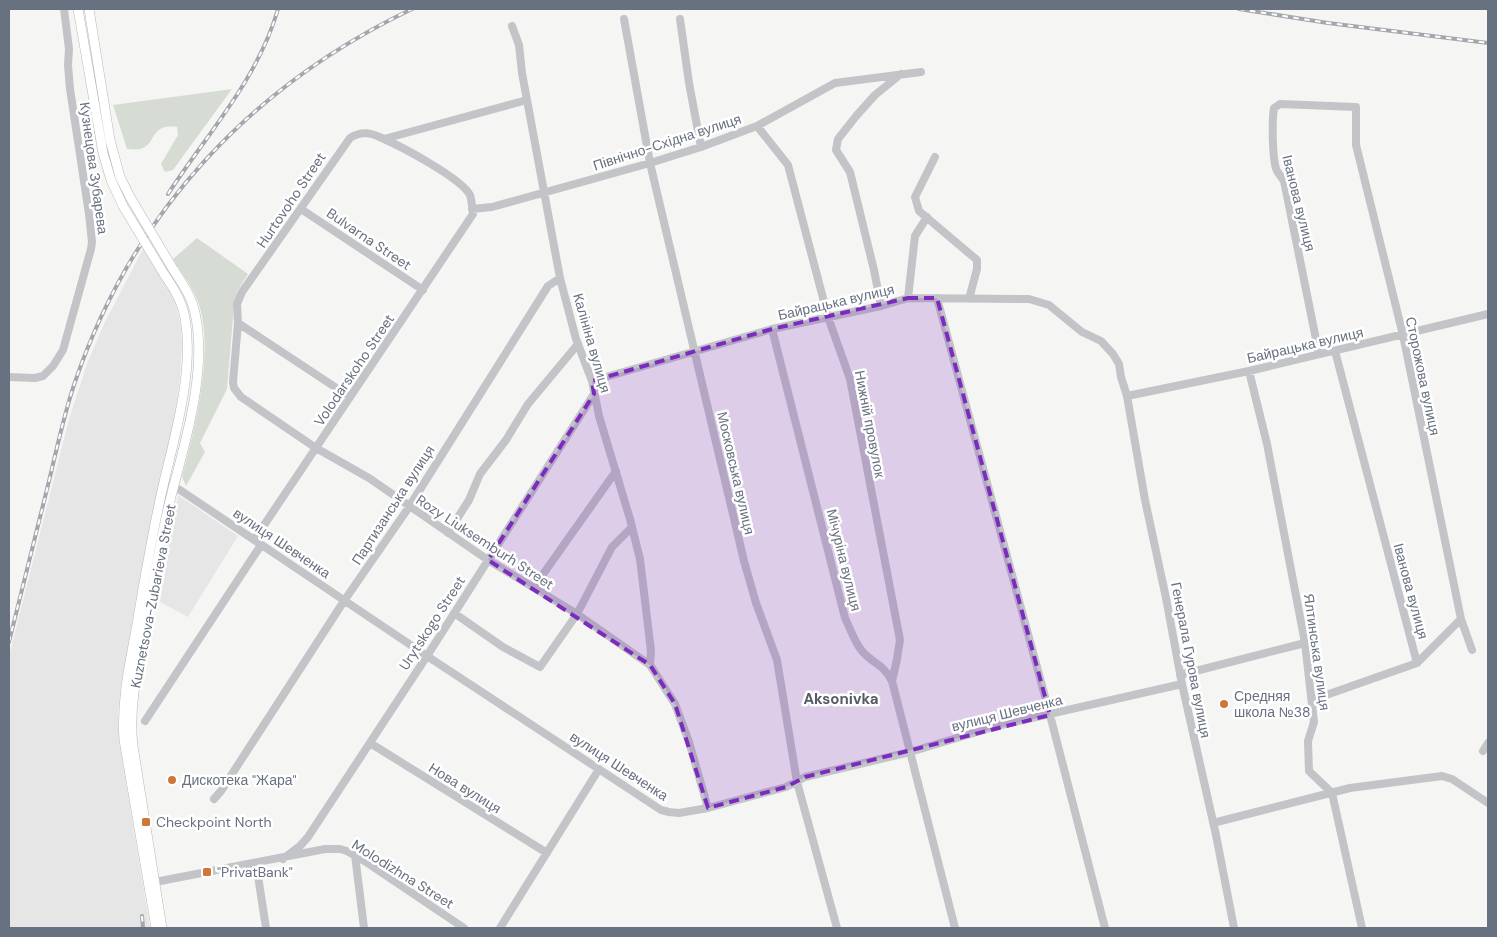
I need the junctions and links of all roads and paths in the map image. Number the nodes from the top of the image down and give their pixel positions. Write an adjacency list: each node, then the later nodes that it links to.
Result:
1 (64, 9): 37 (street, Кузнецова Зубарева)
2 (78, 9): 44 (main road, Kuznetsova-Zubarieva Street, bridge)
3 (89, 9): 45 (main road, Kuznetsova-Zubarieva Street, bridge)
4 (624, 19): 15 (street, Московська вулиця)
5 (680, 19): 13 (street)
6 (512, 26): 9 (street, Калініна вулиця)
7 (922, 72): 8 (street, Північно-Східна вулиця)
8 (901, 74): 11 (street, Північно-Східна вулиця); 25 (street)
9 (527, 100): 12 (street, Hurtovoho Street); 16 (street, Калініна вулиця)
10 (1356, 107): 31 (street, Сторожова вулиця); 35 (street, Іванова вулиця)
11 (757, 126): 13 (street, Північно-Східна вулиця); 27 (street, Нижній провулок)
12 (384, 139): 17 (street, Hurtovoho Street); 18 (street)
13 (701, 147): 15 (street, Північно-Східна вулиця)
14 (935, 157): 19 (street)
15 (650, 163): 16 (street, Північно-Східна вулиця); 33 (street, Московська вулиця)
16 (545, 191): 18 (street, Північно-Східна вулиця); 20 (street, Калініна вулиця)
17 (301, 209): 21 (street, Bulvarna Street); 28 (street, Hurtovoho Street)
18 (472, 212): 21 (street, Volodarskoho Street)
19 (927, 217): 22 (street); 24 (street)
20 (560, 278): 32 (street, Калініна вулиця); 46 (street, Партизанська вулиця)
21 (423, 290): 41 (street, Volodarskoho Street)
22 (908, 298): 23 (street, Байрацька вулиця); 25 (street, Байрацька вулиця)
23 (937, 298): 24 (street, Байрацька вулиця); 66 (street)
24 (969, 299): 30 (street, Байрацька вулиця)
25 (881, 306): 27 (street, Байрацька вулиця)
26 (1488, 314): 31 (street, Байрацька вулиця)
27 (828, 317): 29 (street, Байрацька вулиця); 63 (street, Нижній провулок)
28 (238, 323): 41 (street); 42 (street, Rozy Liuksemburh Street)
29 (772, 329): 33 (street, Байрацька вулиця); 63 (street, Мічуріна вулиця)
30 (1082, 332): 40 (street, Генерала Гурова вулиця)
31 (1402, 334): 34 (street, Байрацька вулиця); 56 (street, Сторожова вулиця)
32 (578, 344): 38 (street, Калініна вулиця); 48 (street)
33 (695, 350): 38 (street, Байрацька вулиця); 73 (street, Московська вулиця)
34 (1335, 351): 35 (street, Байрацька вулиця); 60 (street, Іванова вулиця)
35 (1319, 354): 36 (street, Байрацька вулиця)
36 (1249, 371): 40 (street, Байрацька вулиця); 57 (street, Ялтинська вулиця)
37 (9, 377)
38 (592, 380): 39 (street, Калініна вулиця)
39 (594, 394): 43 (street, Калініна вулиця); 51 (street, Urytskogo Street)
40 (1127, 396): 62 (street, Генерала Гурова вулиця)
41 (350, 397): 42 (street, Volodarskoho Street)
42 (316, 448): 46 (street, Rozy Liuksemburh Street); 49 (street, Volodarskoho Street)
43 (616, 471): 47 (street, Калініна вулиця); 52 (street)
44 (164, 483): 45 (street, вулиця Шевченка); 83 (main road, Kuznetsova-Zubarieva Street)
45 (174, 486): 49 (street, вулиця Шевченка); 83 (main road, Kuznetsova-Zubarieva Street)
46 (408, 506): 48 (street, Rozy Liuksemburh Street); 53 (street, Партизанська вулиця)
47 (632, 527): 55 (street); 61 (street, Калініна вулиця)
48 (448, 533): 51 (street, Rozy Liuksemburh Street)
49 (254, 540): 50 (street, вулиця Шевченка)
50 (262, 545): 53 (street, вулиця Шевченка); 67 (street)
51 (488, 560): 52 (street, Rozy Liuksemburh Street); 54 (street, Urytskogo Street)
52 (534, 587): 55 (street, Rozy Liuksemburh Street)
53 (344, 601): 59 (street, вулиця Шевченка); 75 (street, Партизанська вулиця)
54 (454, 613): 55 (street); 59 (street, Urytskogo Street)
55 (577, 614): 61 (street, Rozy Liuksemburh Street)
56 (1460, 618): 58 (street, Сторожова вулиця); 60 (street)
57 (1305, 644): 62 (street); 65 (street, Ялтинська вулиця)
58 (1472, 650)
59 (427, 656): 68 (street, Urytskogo Street); 72 (street, вулиця Шевченка)
60 (1417, 663): 65 (street)
61 (650, 665): 77 (street, Rozy Liuksemburh Street)
62 (1180, 675): 64 (street, Генерала Гурова вулиця)
63 (892, 681): 70 (street, Мічуріна вулиця)
64 (1182, 684): 66 (street, вулиця Шевченка); 78 (street, Генерала Гурова вулиця)
65 (1312, 700): 74 (street, Ялтинська вулиця)
66 (1050, 715): 70 (street, вулиця Шевченка); 92 (street)
67 (144, 721)
68 (370, 743): 79 (street, Нова вулиця); 81 (street, Urytskogo Street)
69 (1488, 743): 71 (street)
70 (910, 752): 73 (street, вулиця Шевченка); 91 (street, Мічуріна вулиця)
71 (1483, 752)
72 (599, 769): 77 (street, вулиця Шевченка); 79 (street)
73 (796, 782): 77 (street, вулиця Шевченка); 90 (street, Московська вулиця)
74 (1332, 793): 76 (street); 78 (street); 94 (street)
75 (214, 799)
76 (1488, 803)
77 (708, 808)
78 (1213, 823): 93 (street, Генерала Гурова вулиця)
79 (546, 853): 89 (street)
80 (355, 855): 81 (street, Molodizhna Street); 87 (street); 88 (street, Molodizhna Street)
81 (283, 858): 82 (street, Molodizhna Street)
82 (256, 864): 83 (street, Molodizhna Street); 86 (street)
83 (151, 883): 84 (main road, Kuznetsova-Zubarieva Street); 85 (main road, Kuznetsova-Zubarieva Street)
84 (156, 928)
85 (162, 928)
86 (266, 928)
87 (364, 928)
88 (464, 928)
89 (500, 928)
90 (837, 928)
91 (955, 928)
92 (1105, 928)
93 (1234, 928)
94 (1362, 928)

